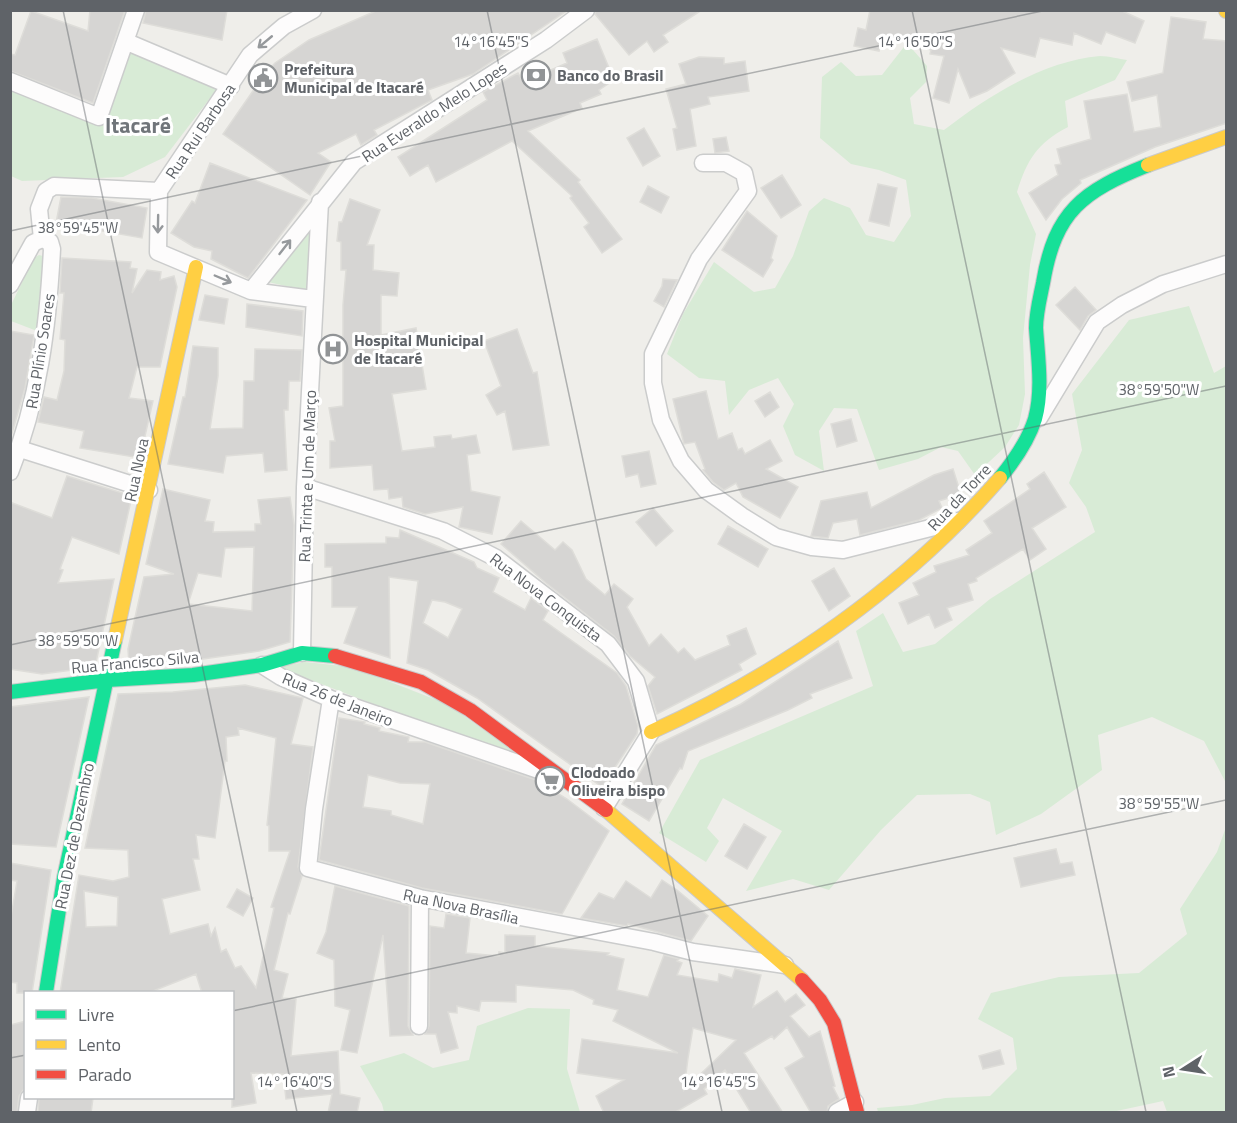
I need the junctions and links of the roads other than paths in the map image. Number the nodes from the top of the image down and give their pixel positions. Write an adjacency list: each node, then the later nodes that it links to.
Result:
1 (136, 10): 4 (street)
2 (314, 10): 6 (street, Rua Rui Barbosa, one-way to 6)
3 (586, 10): 10 (street, Rua Everaldo Melo Lopes)
4 (127, 42): 5 (street); 6 (street)
5 (10, 81)
6 (231, 86): 9 (street, Rua Rui Barbosa)
7 (1227, 137): 17 (street, Rua da Torre)
8 (703, 163): 22 (street)
9 (159, 191): 11 (street, Rua Plínio Soares); 13 (street, Rua Rui Barbosa, one-way to 13)
10 (320, 202): 15 (street, Rua Everaldo Melo Lopes, one-way to 10); 16 (street, Rua Trinta e Um de Março)
11 (39, 240): 14 (street); 18 (street, Rua Plínio Soares)
12 (1227, 264): 17 (street)
13 (196, 267): 15 (street, one-way to 15); 21 (street, Rua Nova)
14 (10, 285)
15 (251, 291): 16 (street)
16 (314, 299): 20 (street, Rua Trinta e Um de Março)
17 (1033, 426): 22 (street, Rua da Torre)
18 (20, 449): 19 (street, Rua Plínio Soares); 21 (street)
19 (10, 472)
20 (305, 487): 23 (street, Rua Trinta e Um de Março); 28 (street, Rua Nova Conquista)
21 (149, 490): 25 (street, Rua Nova)
22 (958, 521): 28 (street, Rua da Torre)
23 (302, 653): 24 (street, Rua 26 de Janeiro); 29 (street, Rua 26 de Janeiro)
24 (262, 665): 25 (street, Rua Francisco Silva); 27 (street, Rua 26 de Janeiro)
25 (107, 680): 26 (street, Rua Francisco Silva); 33 (street, Rua Dez de Dezembro)
26 (10, 692)
27 (331, 699): 29 (street, Rua 26 de Janeiro); 31 (street, Rua Nova Brasília)
28 (651, 732): 30 (street)
29 (563, 779): 30 (street, Rua 26 de Janeiro)
30 (604, 808): 32 (street, Rua 26 de Janeiro)
31 (420, 898): 32 (street, Rua Nova Brasília); 34 (street)
32 (785, 965): 35 (street, Rua 26 de Janeiro)
33 (46, 991)
34 (419, 1026)
35 (856, 1107): 36 (street)
36 (837, 1113)

